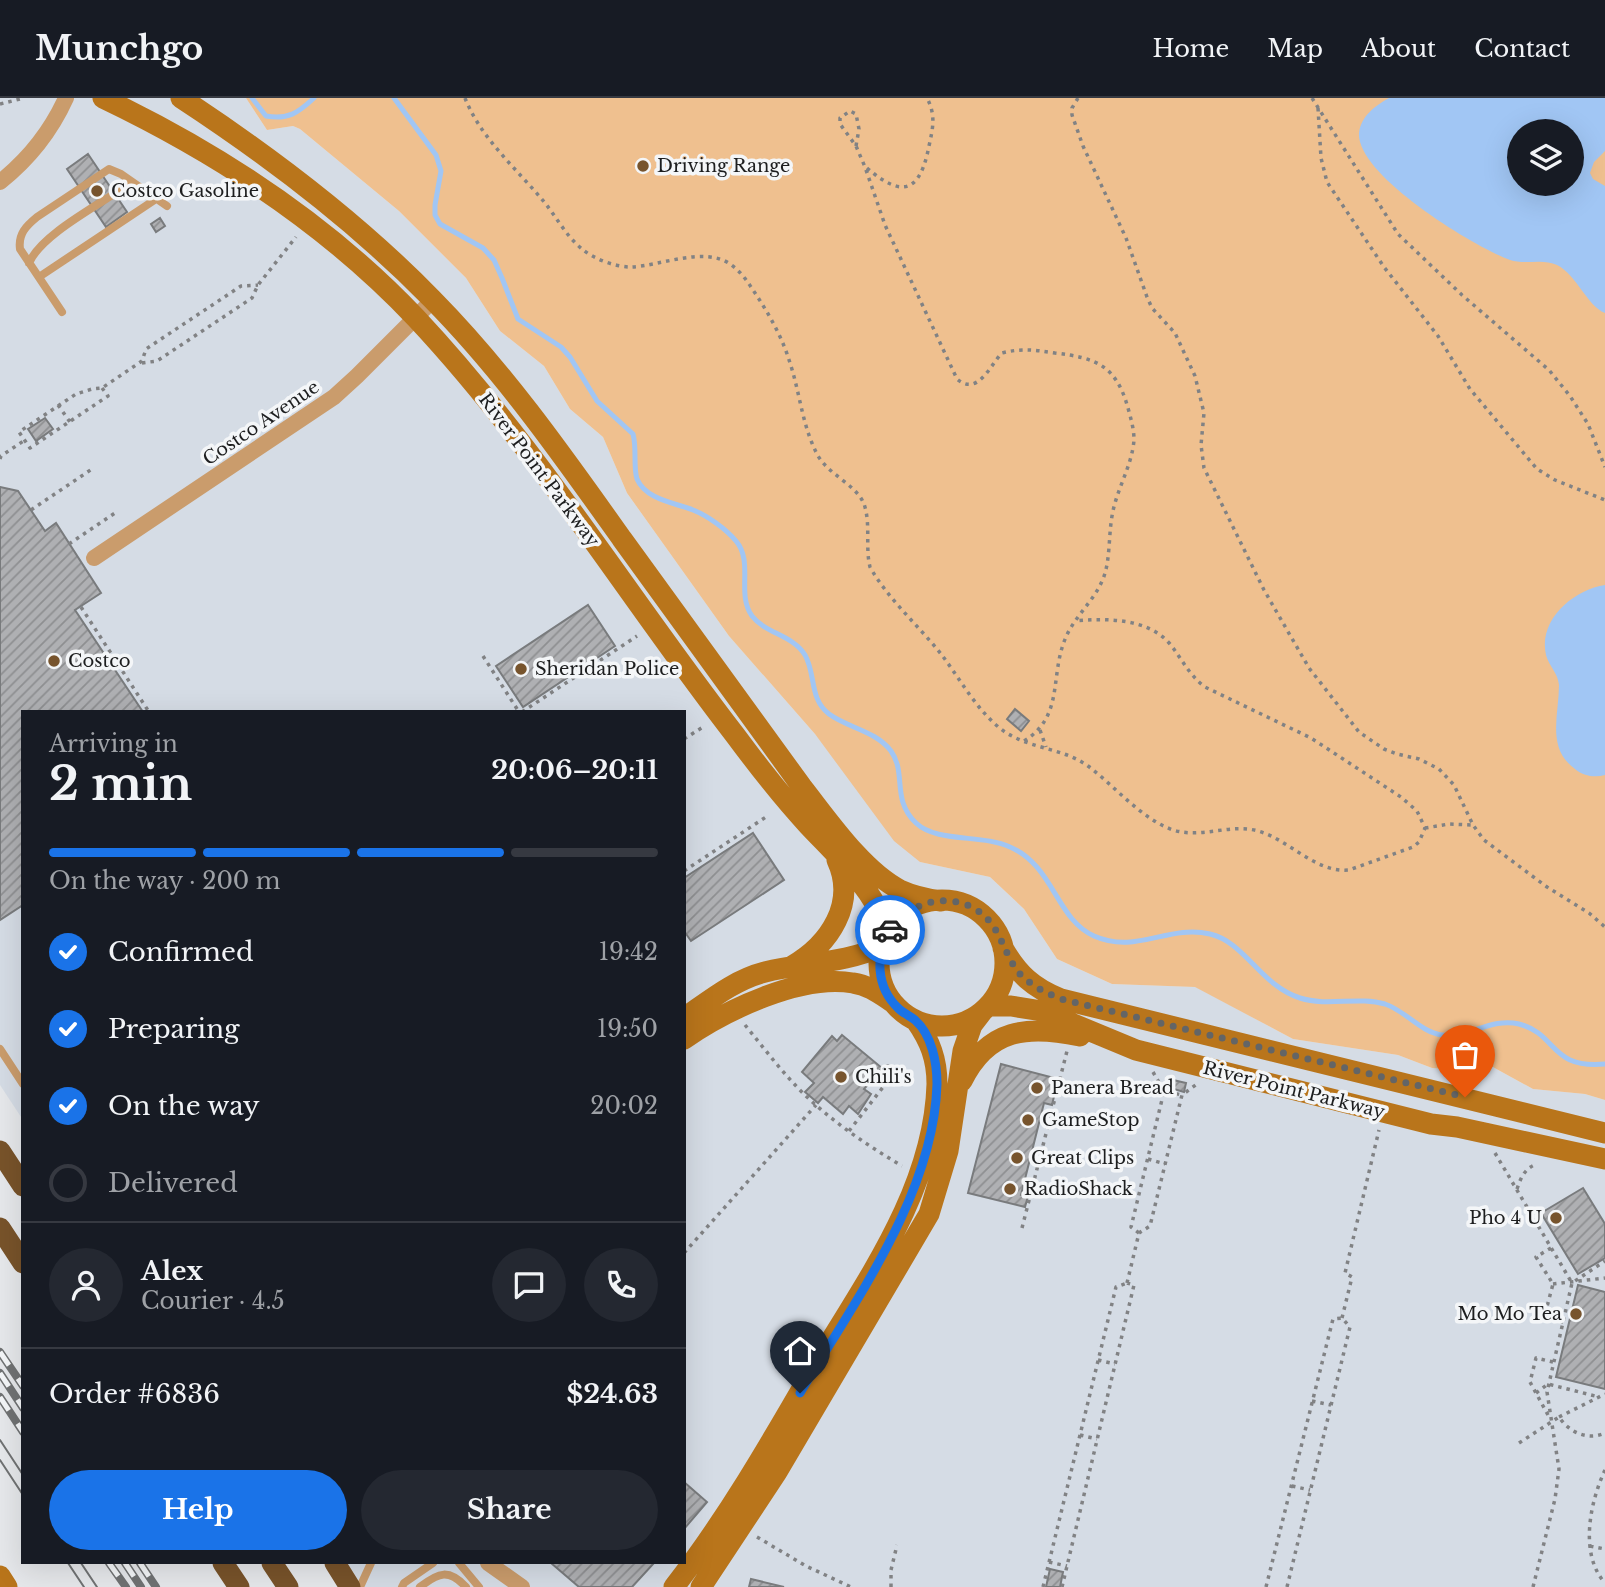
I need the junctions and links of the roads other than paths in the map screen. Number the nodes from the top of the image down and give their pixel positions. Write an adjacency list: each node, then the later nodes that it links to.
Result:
1 (66, 98): 4 (street)
2 (103, 98): 12 (street, River Point Parkway)
3 (181, 98): 10 (street, River Point Parkway)
4 (0, 182)
5 (136, 186): 6 (lane); 8 (lane); 8 (lane)
6 (156, 199): 7 (lane); 9 (lane)
7 (166, 206)
8 (29, 263): 9 (lane)
9 (39, 277): 11 (lane)
10 (433, 300): 12 (street, Costco Avenue); 15 (street, River Point Parkway)
11 (62, 312)
12 (415, 318): 13 (street, Costco Avenue); 14 (street, River Point Parkway)
13 (94, 558)
14 (833, 851): 16 (street, River Point Parkway); 18 (street)
15 (942, 901): 16 (street); 17 (street)
16 (885, 938): 18 (street); 19 (street)
17 (1003, 948): 20 (street); 28 (street, River Point Parkway)
18 (790, 967): 21 (street)
19 (893, 1003): 22 (street); 23 (street)
20 (985, 1009): 22 (street); 24 (street, River Point Parkway); 27 (street)
21 (686, 1017)
22 (916, 1021): 52 (street)
23 (686, 1038)
24 (1116, 1044): 27 (street); 30 (street, River Point Parkway)
25 (0, 1049): 26 (lane)
26 (21, 1081)
27 (957, 1096): 53 (street)
28 (1605, 1133)
29 (0, 1151): 31 (highway)
30 (1605, 1159)
31 (21, 1183)
32 (0, 1228): 33 (highway)
33 (21, 1260)
34 (224, 1564): 43 (highway)
35 (273, 1564): 44 (highway)
36 (336, 1564): 45 (highway)
37 (372, 1564): 46 (lane)
38 (432, 1564): 47 (lane)
39 (460, 1564): 50 (lane)
40 (489, 1564): 51 (street)
41 (0, 1576): 42 (street)
42 (7, 1587)
43 (239, 1587)
44 (288, 1587)
45 (350, 1587)
46 (360, 1587)
47 (402, 1587)
48 (420, 1587): 49 (lane)
49 (466, 1587)
50 (479, 1587)
51 (522, 1587)
52 (674, 1587)
53 (701, 1587)

